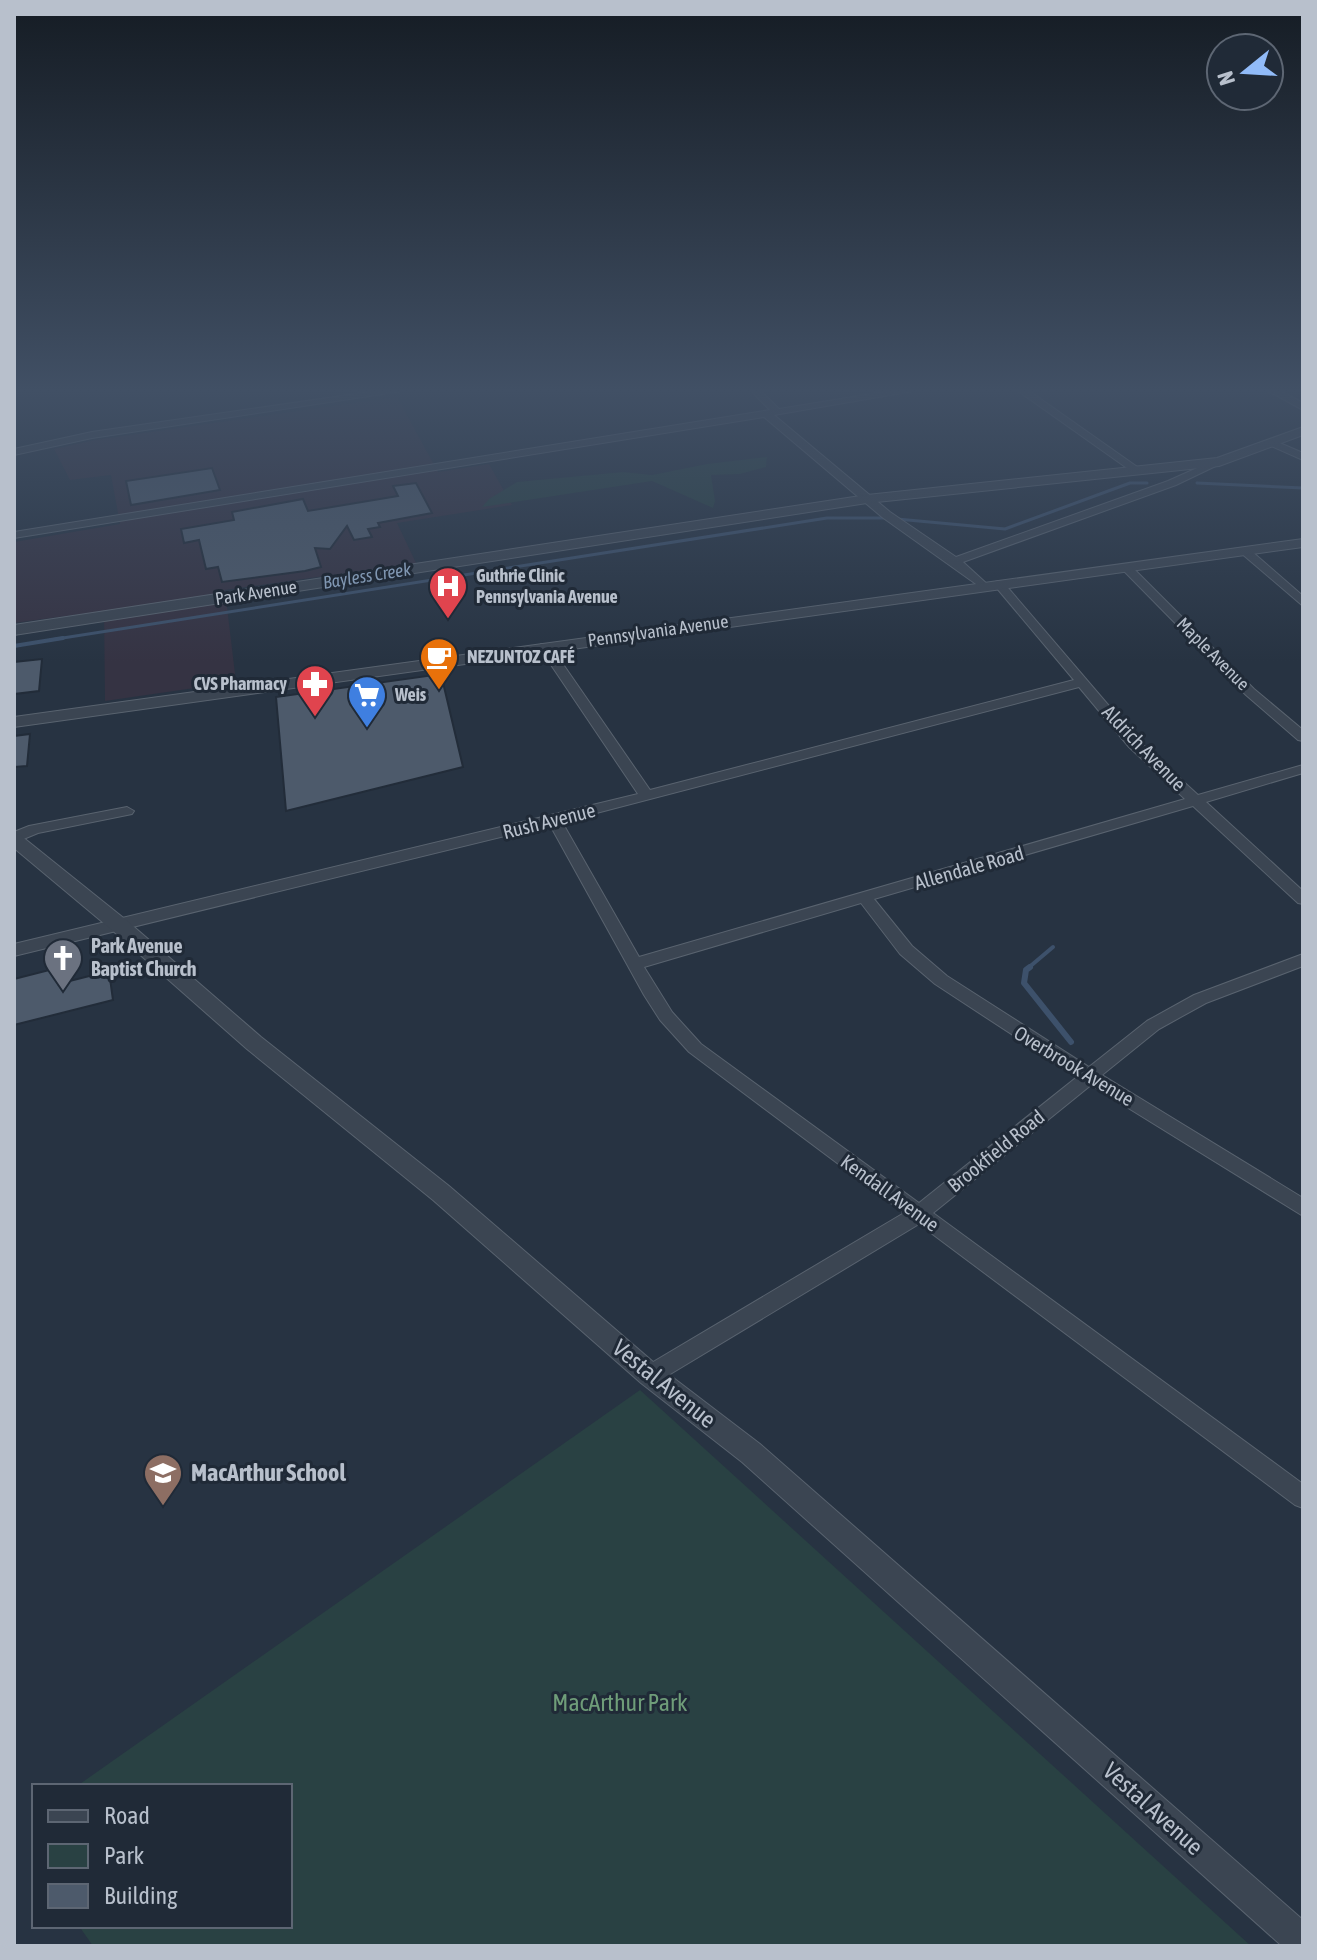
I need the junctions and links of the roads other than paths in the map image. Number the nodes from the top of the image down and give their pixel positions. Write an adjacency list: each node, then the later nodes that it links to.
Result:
1 (359, 479): 6 (street)
2 (845, 479): 5 (street, Aldrich Avenue)
3 (1056, 479): 5 (street, Park Avenue)
4 (1180, 479): 9 (street)
5 (867, 499): 9 (street, Aldrich Avenue); 13 (street, Park Avenue)
6 (14, 535)
7 (1303, 543): 8 (street, Pennsylvania Avenue)
8 (1245, 551): 10 (street, Pennsylvania Avenue); 12 (street)
9 (954, 562): 11 (street, Aldrich Avenue)
10 (1126, 567): 11 (street, Pennsylvania Avenue); 17 (street, Maple Avenue)
11 (991, 585): 14 (street, Pennsylvania Avenue); 15 (street, Aldrich Avenue)
12 (1303, 602)
13 (14, 630)
14 (545, 647): 16 (street, Pennsylvania Avenue); 19 (street)
15 (1082, 682): 19 (street, Rush Avenue); 20 (street, Aldrich Avenue)
16 (14, 722)
17 (1303, 737)
18 (1303, 769): 20 (street, Allendale Road)
19 (647, 796): 22 (street, Rush Avenue)
20 (1197, 802): 24 (street, Allendale Road); 25 (street, Aldrich Avenue)
21 (127, 811): 23 (street)
22 (554, 820): 26 (street, Rush Avenue); 29 (street, Kendall Avenue)
23 (14, 839): 26 (street, Vestal Avenue)
24 (865, 898): 29 (street, Allendale Road); 30 (street, Overbrook Avenue)
25 (1303, 899)
26 (119, 925): 27 (street, Rush Avenue); 33 (street, Vestal Avenue)
27 (14, 950)
28 (1303, 960): 30 (street, Brookfield Road)
29 (635, 964): 32 (street, Kendall Avenue)
30 (1089, 1075): 31 (street, Overbrook Avenue); 32 (street, Brookfield Road)
31 (1303, 1208)
32 (919, 1214): 33 (street, Brookfield Road); 34 (street, Kendall Avenue)
33 (650, 1375): 35 (street, Vestal Avenue)
34 (1303, 1497)
35 (1303, 1942)

